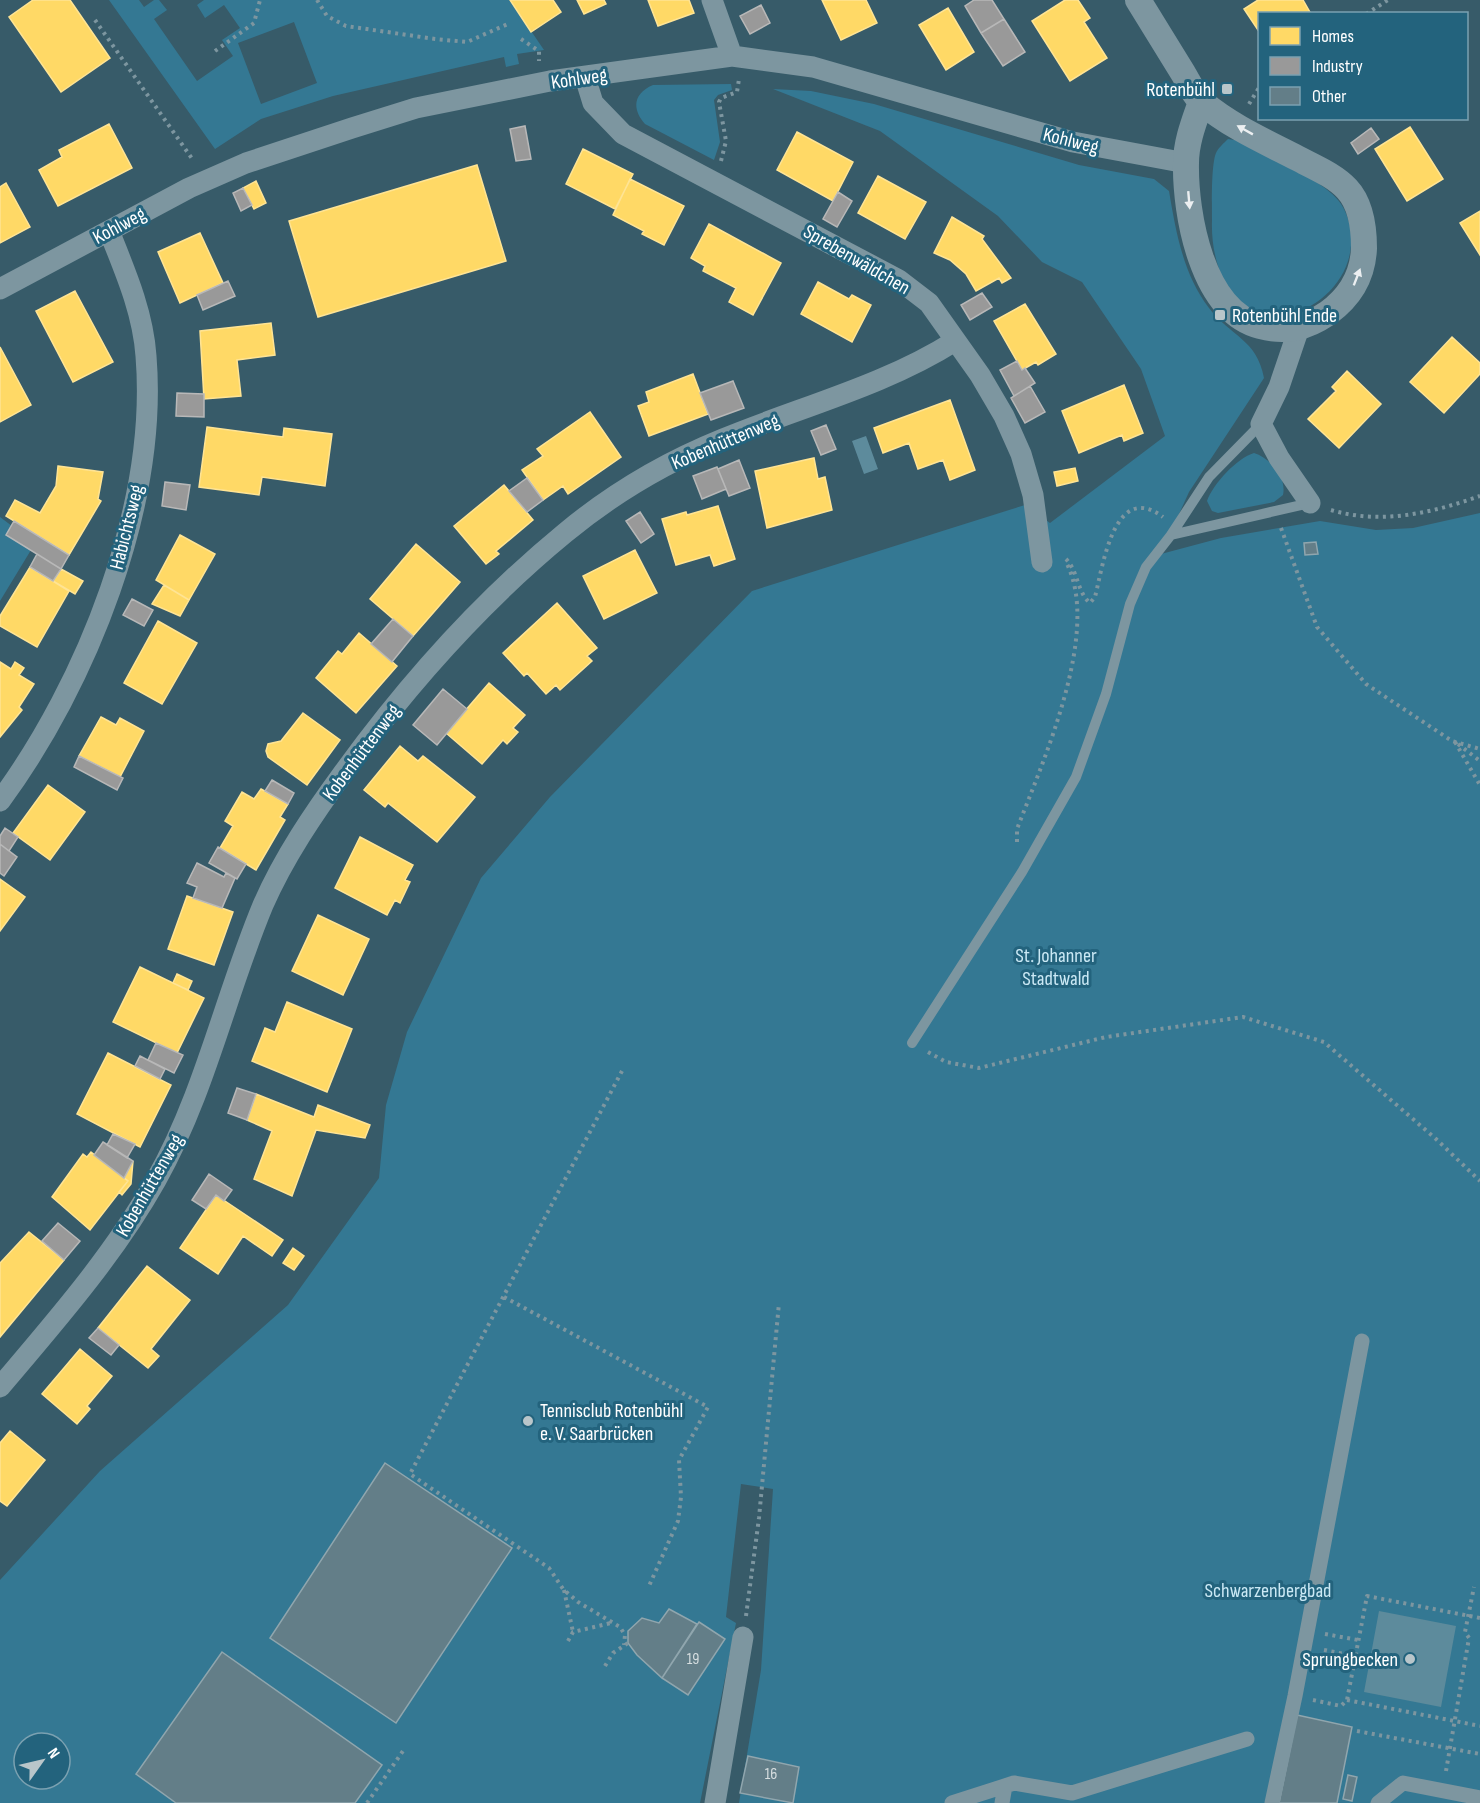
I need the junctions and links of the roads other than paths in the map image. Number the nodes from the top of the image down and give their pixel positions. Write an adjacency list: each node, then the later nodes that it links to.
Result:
1 (712, 0): 3 (street)
2 (1138, 0): 5 (street)
3 (732, 56): 4 (street, Kohlweg); 6 (street, Kohlweg)
4 (585, 77): 7 (street, Kohlweg); 10 (street, Sprebenwäldchen)
5 (1201, 102): 6 (street); 9 (street, one-way to 5)
6 (1186, 163): 9 (street, one-way to 9)
7 (109, 231): 8 (street, Kohlweg); 15 (street, Habichtsweg)
8 (0, 289)
9 (1299, 328): 11 (street)
10 (955, 341): 14 (street, Sprebenwäldchen); 18 (street, Kobenhüttenweg)
11 (1262, 424): 12 (street); 13 (lane)
12 (1310, 503): 13 (lane)
13 (1173, 531): 16 (lane)
14 (1042, 562)
15 (0, 801)
16 (912, 1043)
17 (1362, 1341): 26 (street)
18 (0, 1387)
19 (743, 1637): 23 (street)
20 (1247, 1739): 21 (street)
21 (1005, 1786): 24 (street); 25 (street)
22 (1480, 1798): 27 (street)
23 (715, 1803)
24 (952, 1803)
25 (1002, 1803)
26 (1272, 1803)
27 (1378, 1803)

